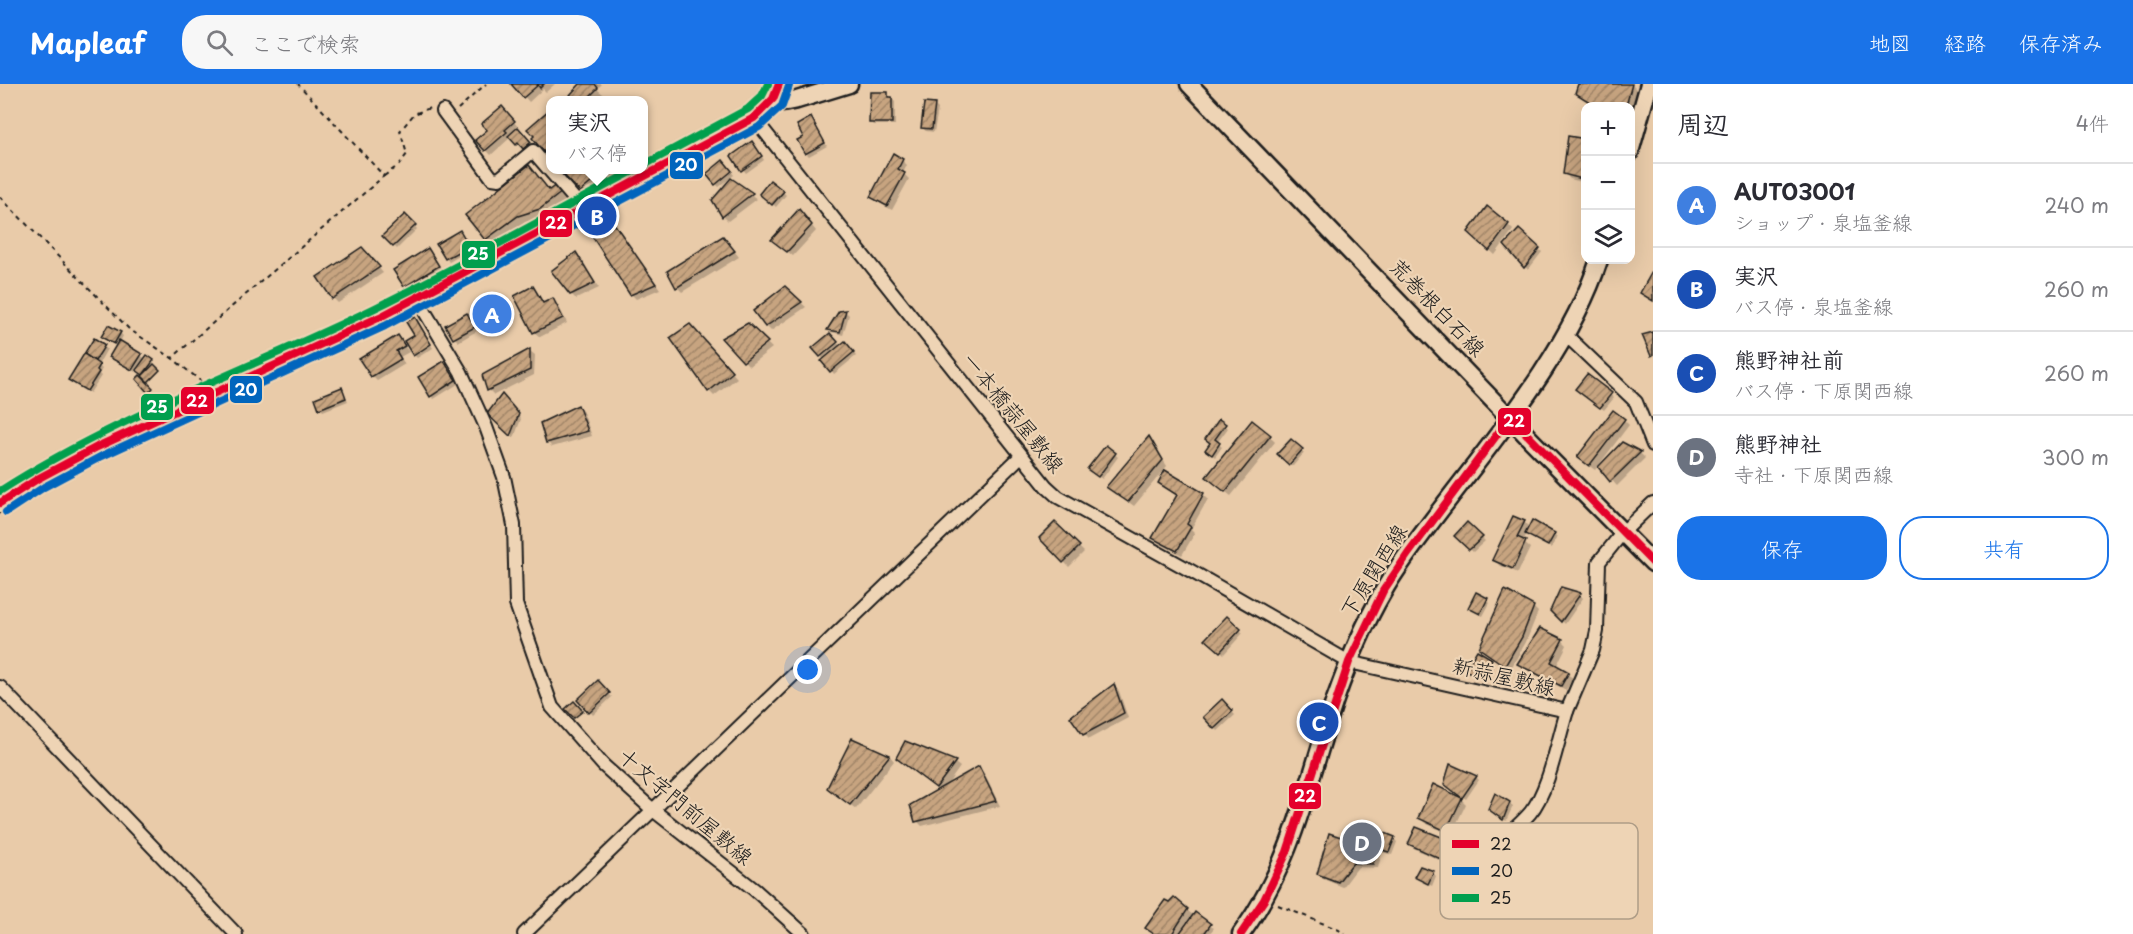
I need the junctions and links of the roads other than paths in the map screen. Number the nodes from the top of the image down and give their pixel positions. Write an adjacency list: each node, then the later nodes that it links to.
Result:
1 (779, 84): 6 (main road)
2 (849, 84): 6 (street)
3 (1189, 84): 16 (street, 荒巻根白石線)
4 (1648, 84): 7 (street)
5 (443, 111): 8 (street)
6 (761, 112): 9 (main road); 18 (street, 一本橋蒜屋敷線)
7 (1635, 133)
8 (546, 166)
9 (648, 173)
10 (553, 174): 12 (street)
11 (646, 174): 12 (main road)
12 (583, 208): 14 (main road)
13 (1597, 264): 15 (street, 下原関西線)
14 (416, 297): 19 (main road); 26 (street, 十文字門前屋敷線)
15 (1566, 334): 16 (street, 下原関西線); 17 (street)
16 (1510, 417): 21 (street, 荒巻根白石線); 23 (street, 下原関西線)
17 (1653, 445)
18 (1021, 456): 23 (street, 一本橋蒜屋敷線); 26 (street)
19 (0, 503)
20 (1653, 503): 21 (street, 新蒜屋敷線)
21 (1623, 532): 22 (street, 荒巻根白石線); 25 (street, 新蒜屋敷線)
22 (1653, 563)
23 (1349, 662): 25 (street, 新蒜屋敷線); 31 (street, 下原関西線)
24 (0, 687): 28 (street)
25 (1567, 711): 27 (street)
26 (653, 810): 29 (street); 30 (street, 十文字門前屋敷線)
27 (1519, 823)
28 (236, 934)
29 (524, 934)
30 (804, 934)
31 (1241, 934)

